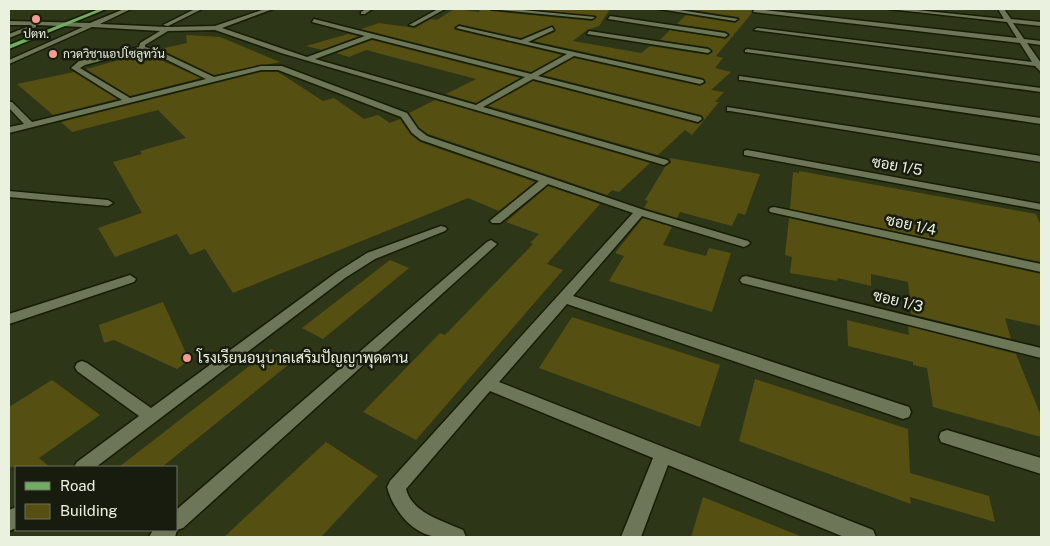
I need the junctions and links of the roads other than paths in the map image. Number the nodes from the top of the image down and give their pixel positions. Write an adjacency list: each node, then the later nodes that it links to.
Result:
1 (103, 9): 21 (main road)
2 (128, 9): 22 (street)
3 (198, 9): 26 (street)
4 (270, 9): 29 (street)
5 (369, 9): 13 (street)
6 (442, 9): 27 (street)
7 (494, 9): 14 (street)
8 (662, 9): 9 (street)
9 (673, 9): 16 (street); 23 (street)
10 (892, 9): 18 (street)
11 (1001, 9): 18 (street)
12 (755, 11): 41 (street)
13 (363, 13)
14 (592, 17)
15 (610, 18): 23 (street)
16 (735, 19)
17 (314, 21): 37 (street)
18 (1010, 21): 24 (street); 41 (street)
19 (9, 23): 20 (street)
20 (44, 23): 21 (street); 38 (street)
21 (68, 23): 22 (street); 25 (street); 39 (main road)
22 (96, 23): 25 (street); 26 (street)
23 (655, 24): 32 (street); 36 (street)
24 (1041, 24)
25 (89, 26): 26 (street); 52 (street)
26 (169, 26): 28 (street); 45 (street)
27 (412, 26)
28 (188, 28): 29 (street); 47 (street)
29 (216, 28): 51 (street)
30 (459, 28): 42 (street)
31 (552, 29): 42 (street)
32 (648, 30)
33 (757, 30): 53 (street)
34 (589, 33): 40 (street)
35 (642, 35): 40 (street)
36 (725, 35)
37 (370, 36): 51 (street); 54 (street)
38 (9, 38): 39 (street)
39 (26, 40): 44 (main road)
40 (636, 40): 46 (street); 49 (street)
41 (1023, 41): 43 (street); 53 (street)
42 (522, 42): 50 (street)
43 (1041, 43)
44 (9, 47)
45 (142, 48): 47 (street); 59 (street)
46 (626, 49)
47 (155, 51): 56 (street)
48 (746, 51): 58 (street)
49 (708, 52)
50 (574, 54): 54 (street); 57 (street)
51 (308, 59): 61 (street)
52 (9, 62)
53 (1040, 67)
54 (533, 77): 61 (street); 63 (street)
55 (742, 78): 64 (street)
56 (213, 80): 59 (street); 70 (street)
57 (700, 82)
58 (1041, 90)
59 (130, 101): 65 (street)
60 (9, 104): 65 (street)
61 (478, 107): 69 (street)
62 (730, 109): 68 (street)
63 (698, 119)
64 (1041, 121)
65 (30, 125): 66 (street)
66 (9, 130)
67 (747, 153): 73 (street, ซอย 1/5)
68 (1041, 159)
69 (664, 162)
70 (546, 180): 75 (street); 76 (street)
71 (9, 194): 72 (street)
72 (108, 203)
73 (1041, 208)
74 (774, 210): 80 (street, ซอย 1/4)
75 (640, 212): 78 (street); 83 (street)
76 (496, 221)
77 (440, 229): 89 (street)
78 (744, 242)
79 (490, 244): 94 (street)
80 (1041, 268)
81 (130, 279): 84 (street)
82 (746, 280): 85 (street, ซอย 1/3)
83 (564, 298): 87 (street); 88 (street)
84 (9, 319)
85 (1041, 353)
86 (82, 367): 89 (street)
87 (488, 384): 91 (street); 95 (street)
88 (902, 412)
89 (152, 417): 92 (street)
90 (947, 437): 93 (street)
91 (662, 454): 96 (street); 97 (street)
92 (84, 466)
93 (1041, 466)
94 (178, 520)
95 (456, 537)
96 (632, 537)
97 (866, 537)

